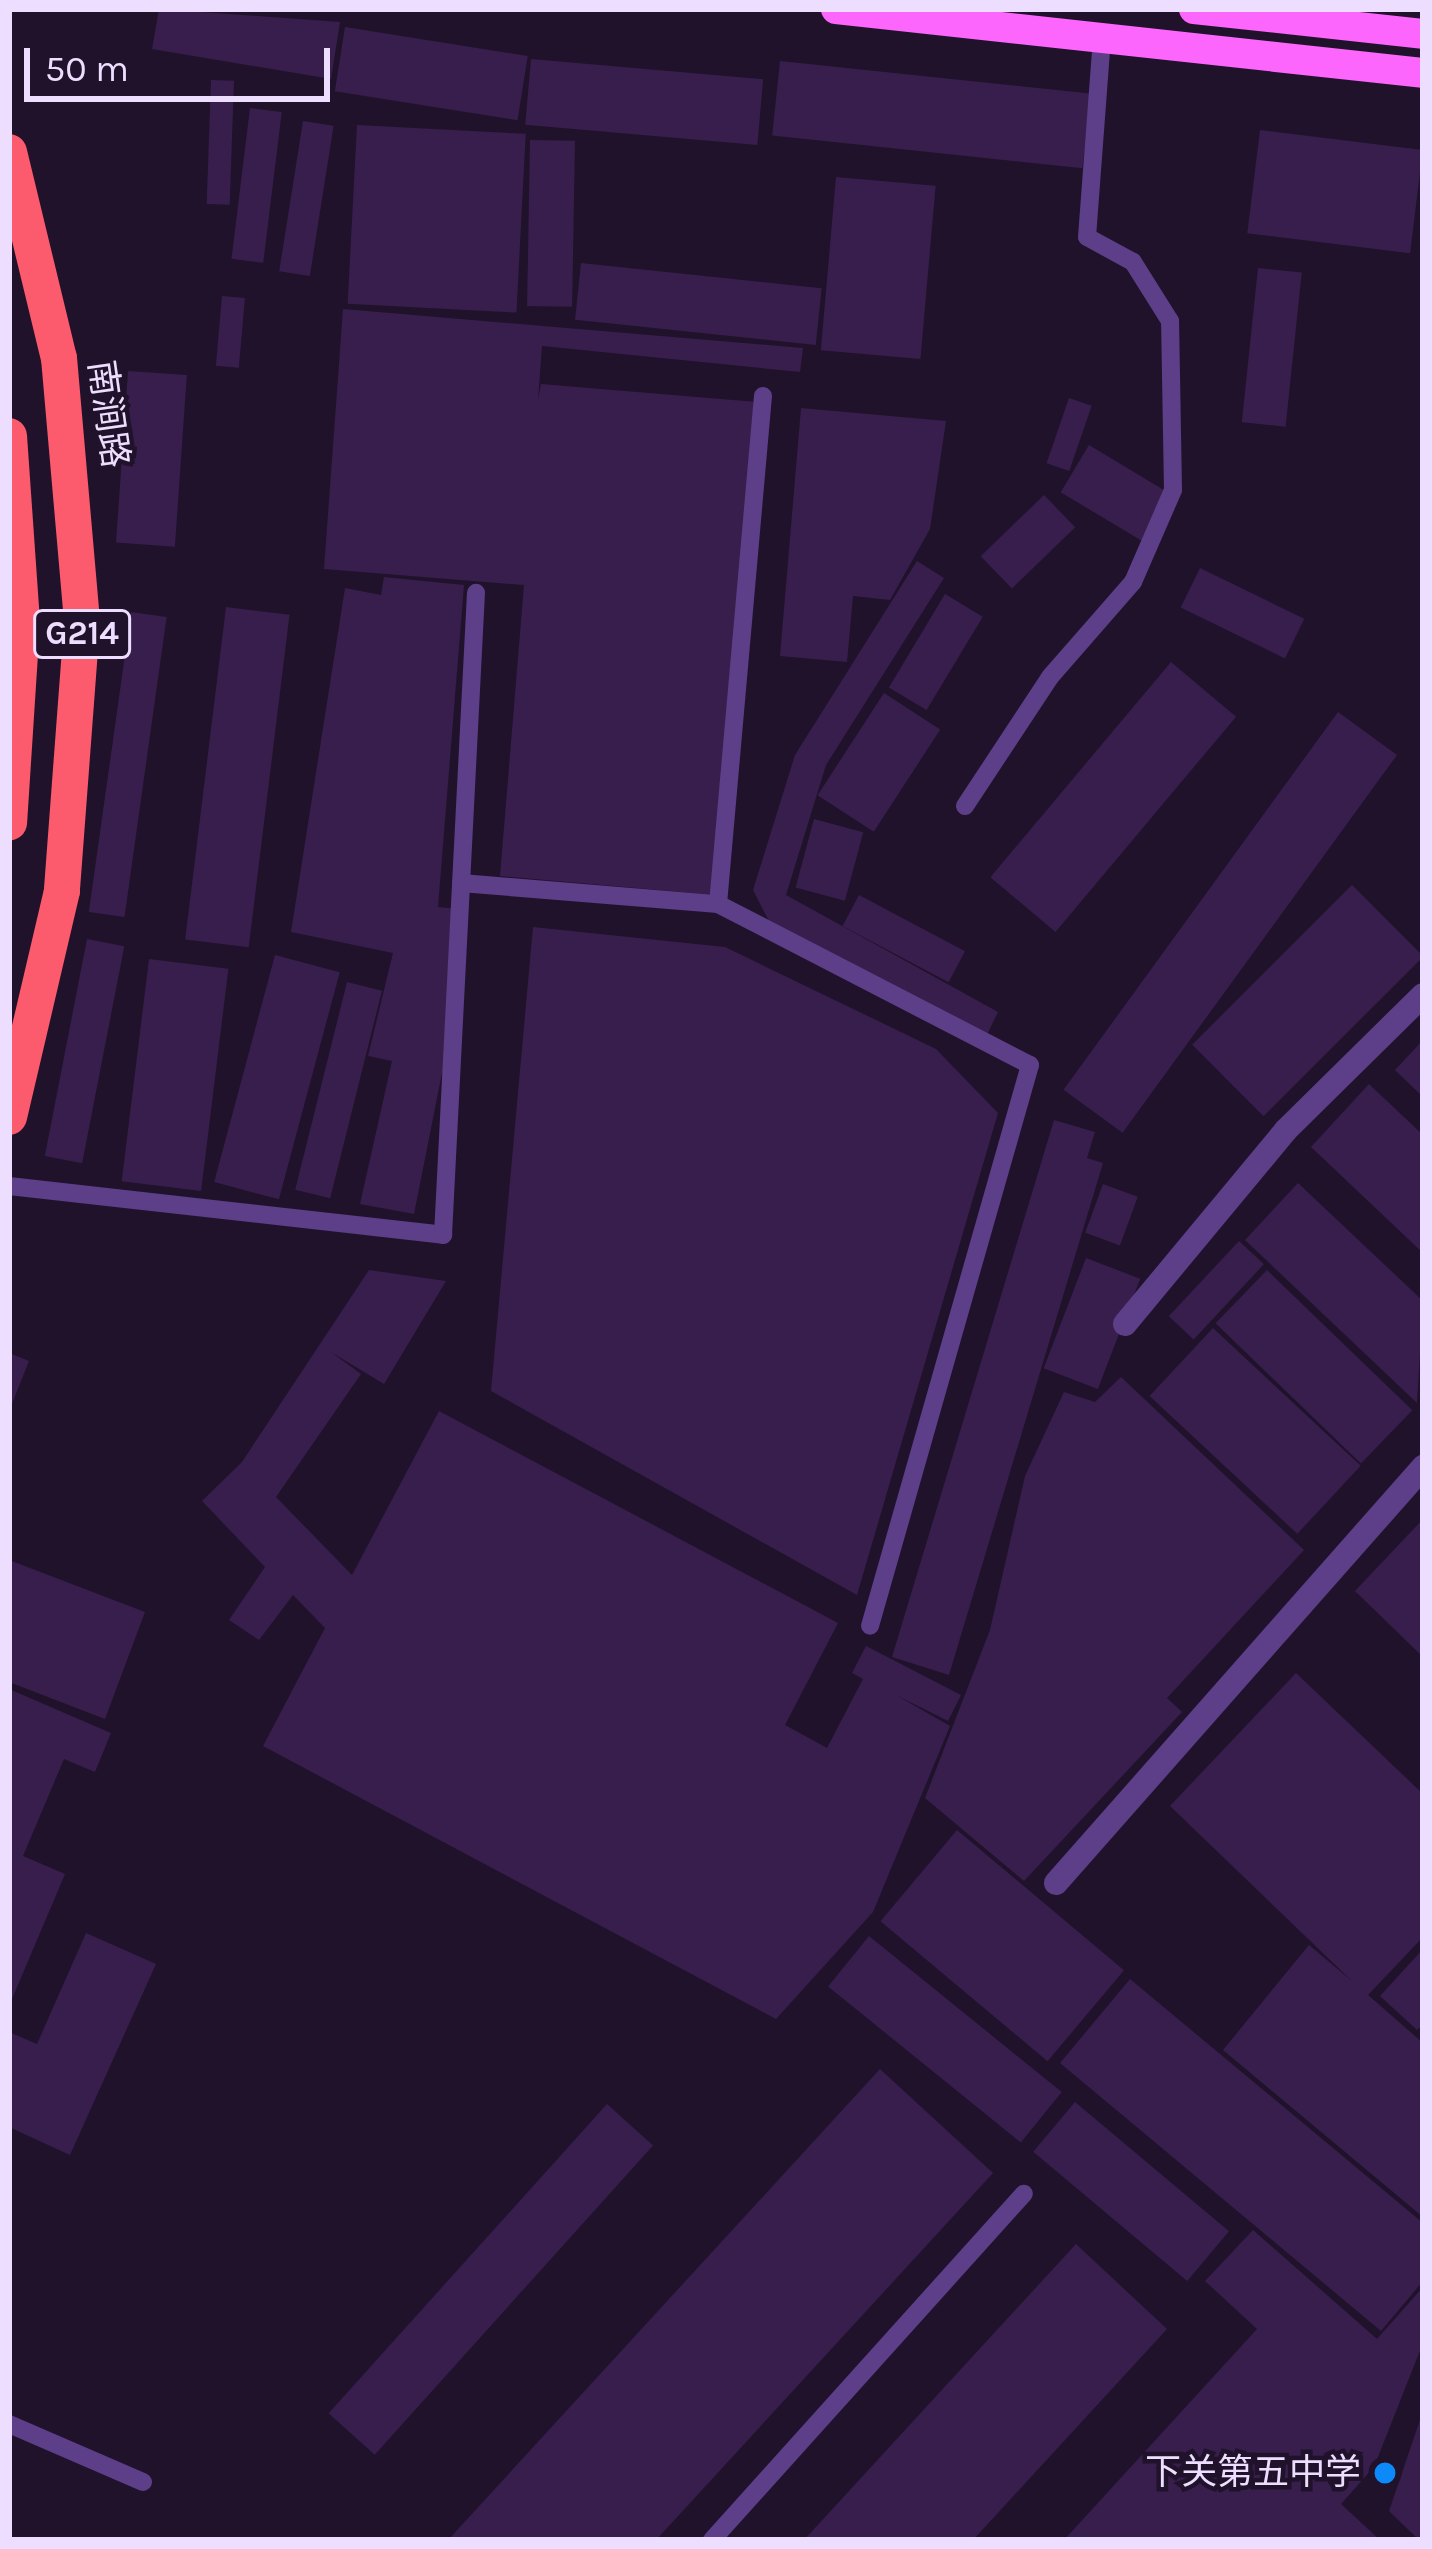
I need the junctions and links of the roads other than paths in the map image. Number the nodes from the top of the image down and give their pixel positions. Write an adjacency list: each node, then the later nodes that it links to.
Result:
1 (836, 9): 5 (main road)
2 (1194, 9): 3 (main road)
3 (1206, 10): 4 (main road); 6 (street)
4 (1423, 34)
5 (1102, 38): 6 (main road); 12 (lane)
6 (1205, 49): 7 (main road)
7 (1423, 73)
8 (9, 152): 17 (highway, 南涧路 / G214)
9 (763, 396): 15 (lane)
10 (9, 436): 13 (highway, G214)
11 (476, 592): 14 (lane)
12 (965, 806)
13 (9, 823)
14 (461, 883): 15 (lane); 18 (lane)
15 (718, 904): 21 (lane)
16 (1423, 995): 19 (street)
17 (9, 1117)
18 (9, 1186)
19 (1125, 1324)
20 (1423, 1467): 22 (street)
21 (870, 1625)
22 (1056, 1883)
23 (1024, 2194): 26 (lane)
24 (9, 2424): 25 (lane)
25 (143, 2482)
26 (712, 2540)

